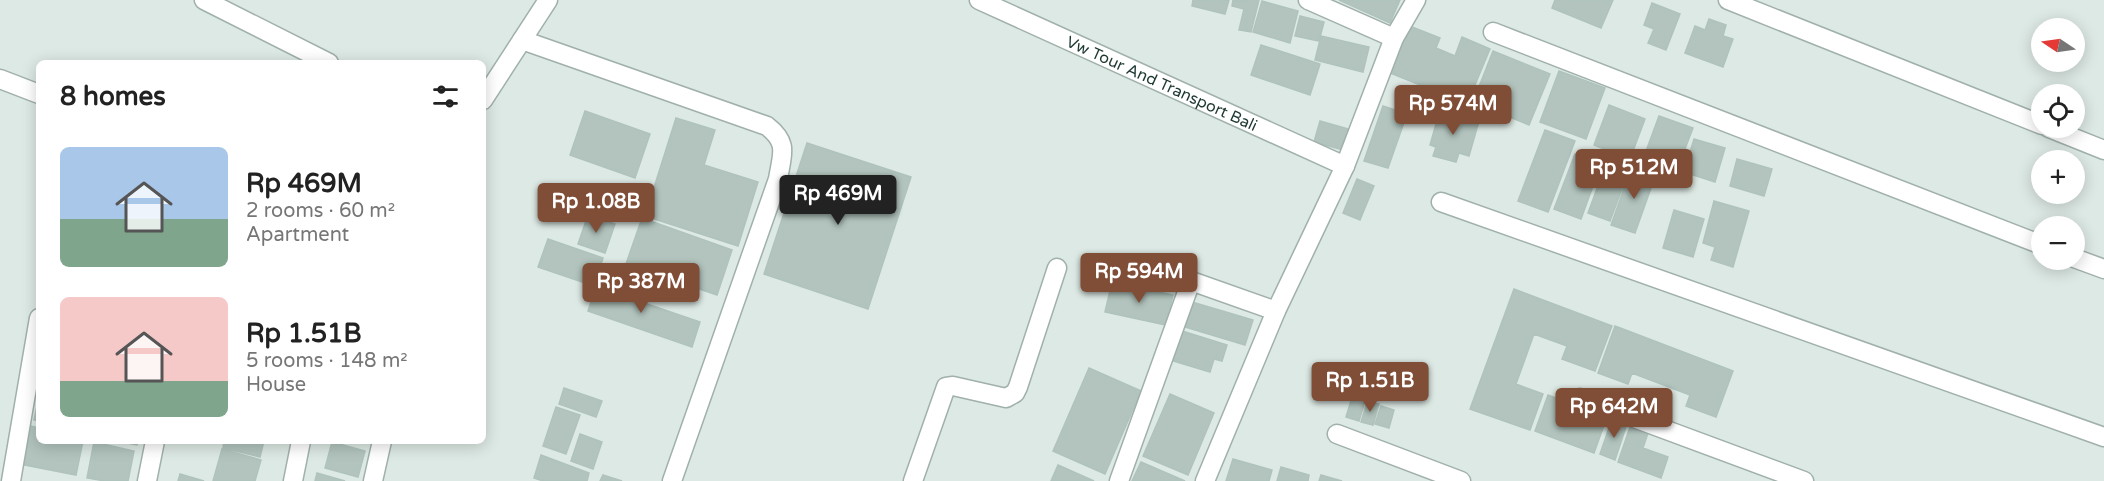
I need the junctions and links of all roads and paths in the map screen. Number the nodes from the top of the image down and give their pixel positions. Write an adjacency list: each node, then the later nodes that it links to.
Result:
1 (204, 0): 10 (street)
2 (548, 0): 9 (street)
3 (979, 0): 17 (street, Vw Tour And Transport Bali)
4 (1308, 0): 8 (street)
5 (1416, 0): 8 (street)
6 (1728, 0): 14 (street)
7 (1493, 32): 19 (street)
8 (1395, 38): 17 (street)
9 (522, 40): 13 (street); 35 (street)
10 (323, 60)
11 (0, 79): 12 (street)
12 (36, 93)
13 (486, 95)
14 (2031, 121)
15 (2074, 138): 16 (street)
16 (2104, 150)
17 (1345, 166): 23 (street)
18 (1441, 202): 27 (street)
19 (2031, 241)
20 (2085, 262): 22 (street)
21 (1057, 268): 36 (street)
22 (2104, 269)
23 (1276, 310): 37 (street); 38 (street)
24 (36, 335): 31 (street)
25 (1581, 398): 40 (street)
26 (1337, 434): 39 (street)
27 (2104, 437)
28 (154, 444): 32 (street)
29 (300, 444): 33 (street)
30 (381, 444): 34 (street)
31 (11, 481)
32 (147, 481)
33 (292, 481)
34 (373, 481)
35 (672, 481)
36 (913, 481)
37 (1119, 481)
38 (1205, 481)
39 (1461, 481)
40 (1804, 481)

